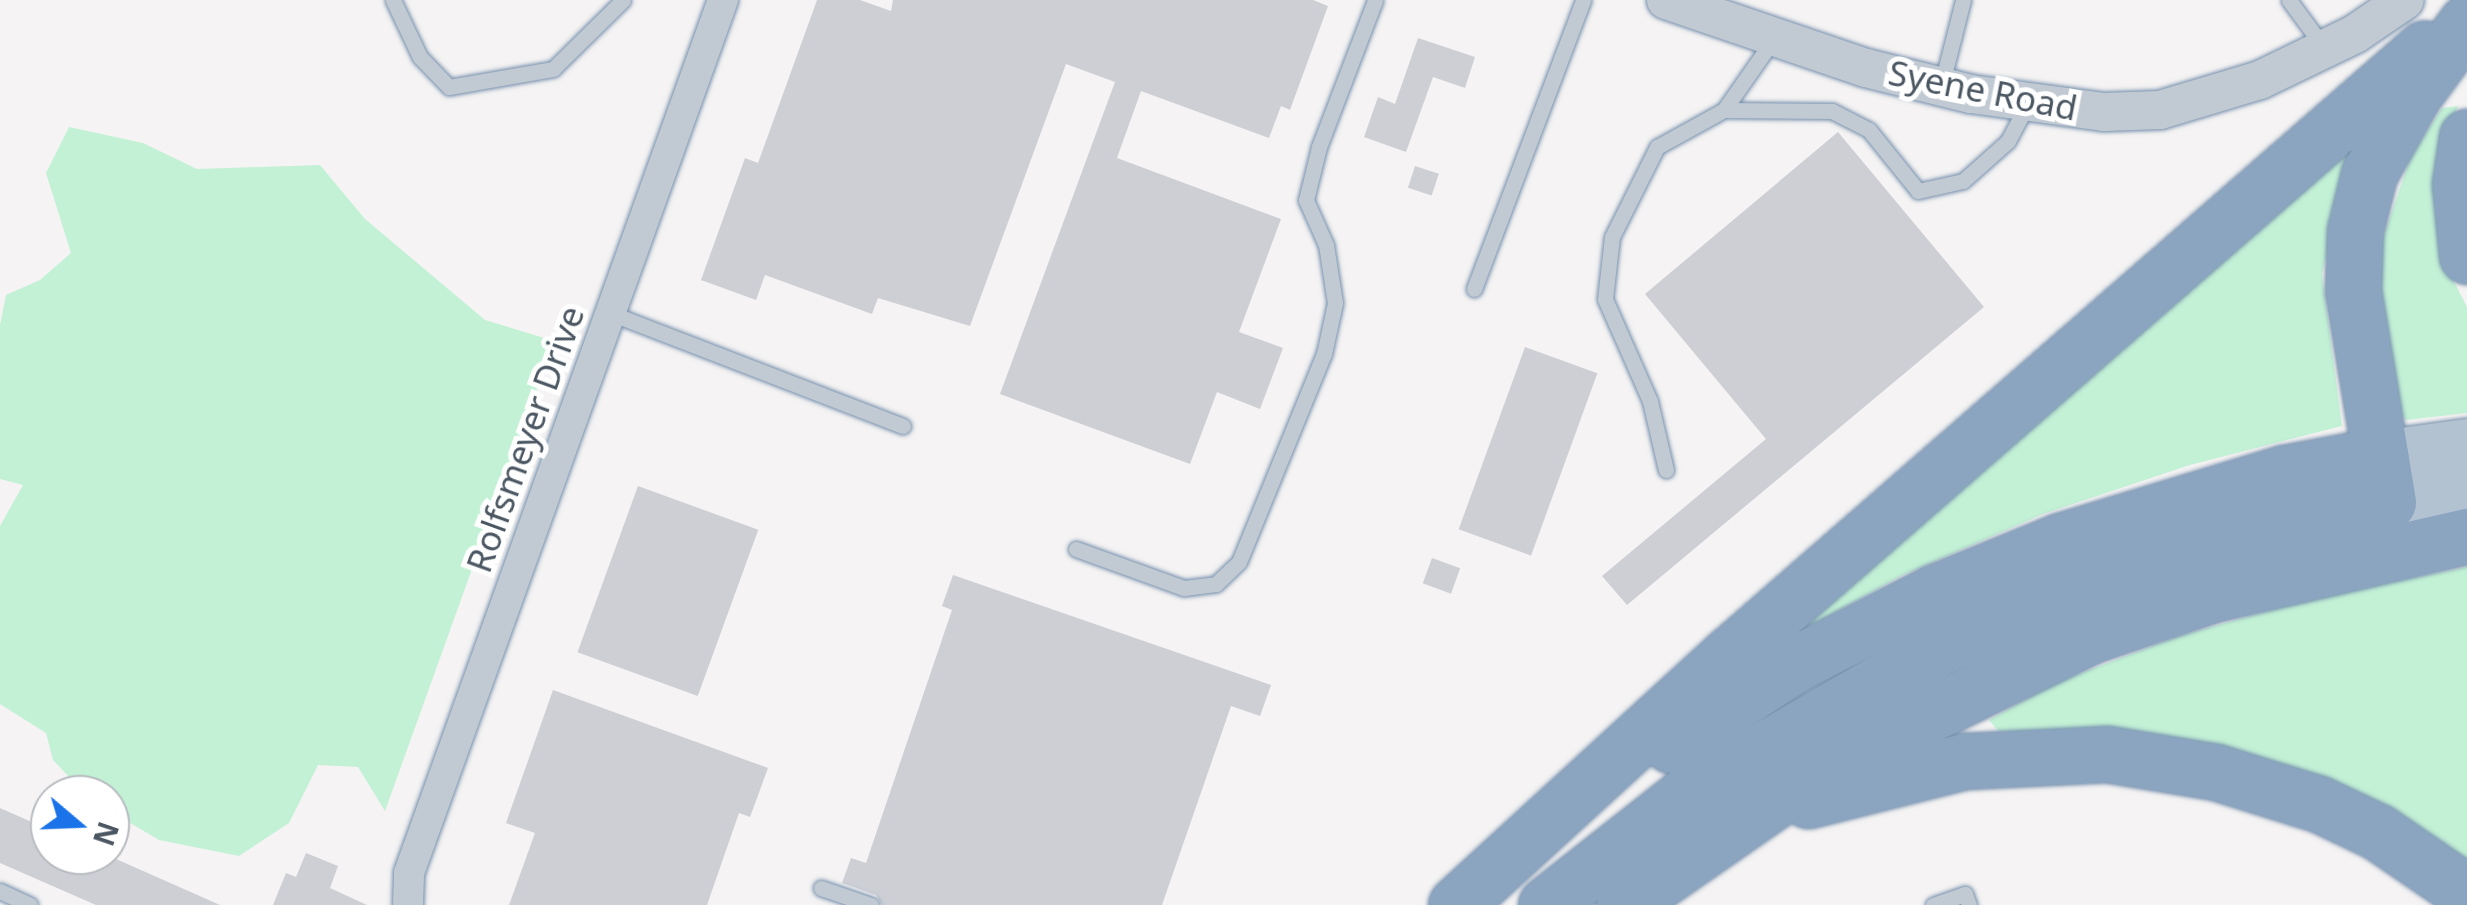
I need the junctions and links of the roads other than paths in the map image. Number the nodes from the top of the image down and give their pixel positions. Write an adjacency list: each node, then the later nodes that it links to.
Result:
1 (394, 0): 2 (lane)
2 (623, 0)
3 (723, 0): 21 (street, Rolfsmeyer Drive)
4 (1375, 0): 28 (lane)
5 (1583, 0): 20 (lane)
6 (1666, 0): 10 (street, Syene Road)
7 (1962, 0): 15 (lane)
8 (2289, 0): 14 (lane)
9 (2406, 0): 14 (street, Syene Road)
10 (1716, 8): 13 (street, Syene Road)
11 (2467, 11): 36 (highway)
12 (2467, 22): 25 (highway)
13 (1775, 37): 15 (street, Syene Road); 17 (lane)
14 (2324, 49): 16 (street, Syene Road)
15 (1941, 87): 16 (street, Syene Road)
16 (2027, 105): 17 (lane)
17 (1724, 110): 24 (lane)
18 (2467, 137): 19 (highway)
19 (2467, 256)
20 (1474, 289)
21 (610, 313): 22 (lane); 34 (street, Rolfsmeyer Drive)
22 (903, 426)
23 (2467, 443): 25 (main road)
24 (1666, 470)
25 (2384, 478): 26 (main road); 37 (highway); 38 (highway)
26 (2467, 489)
27 (2467, 536): 29 (highway)
28 (1076, 550)
29 (1743, 820): 32 (highway); 39 (highway)
30 (821, 888): 35 (lane)
31 (0, 891): 33 (lane)
32 (2467, 893)
33 (30, 905)
34 (408, 905)
35 (871, 905)
36 (1456, 905)
37 (1468, 905)
38 (1546, 905)
39 (1624, 905)
40 (1933, 905): 41 (lane)
41 (1968, 905)

